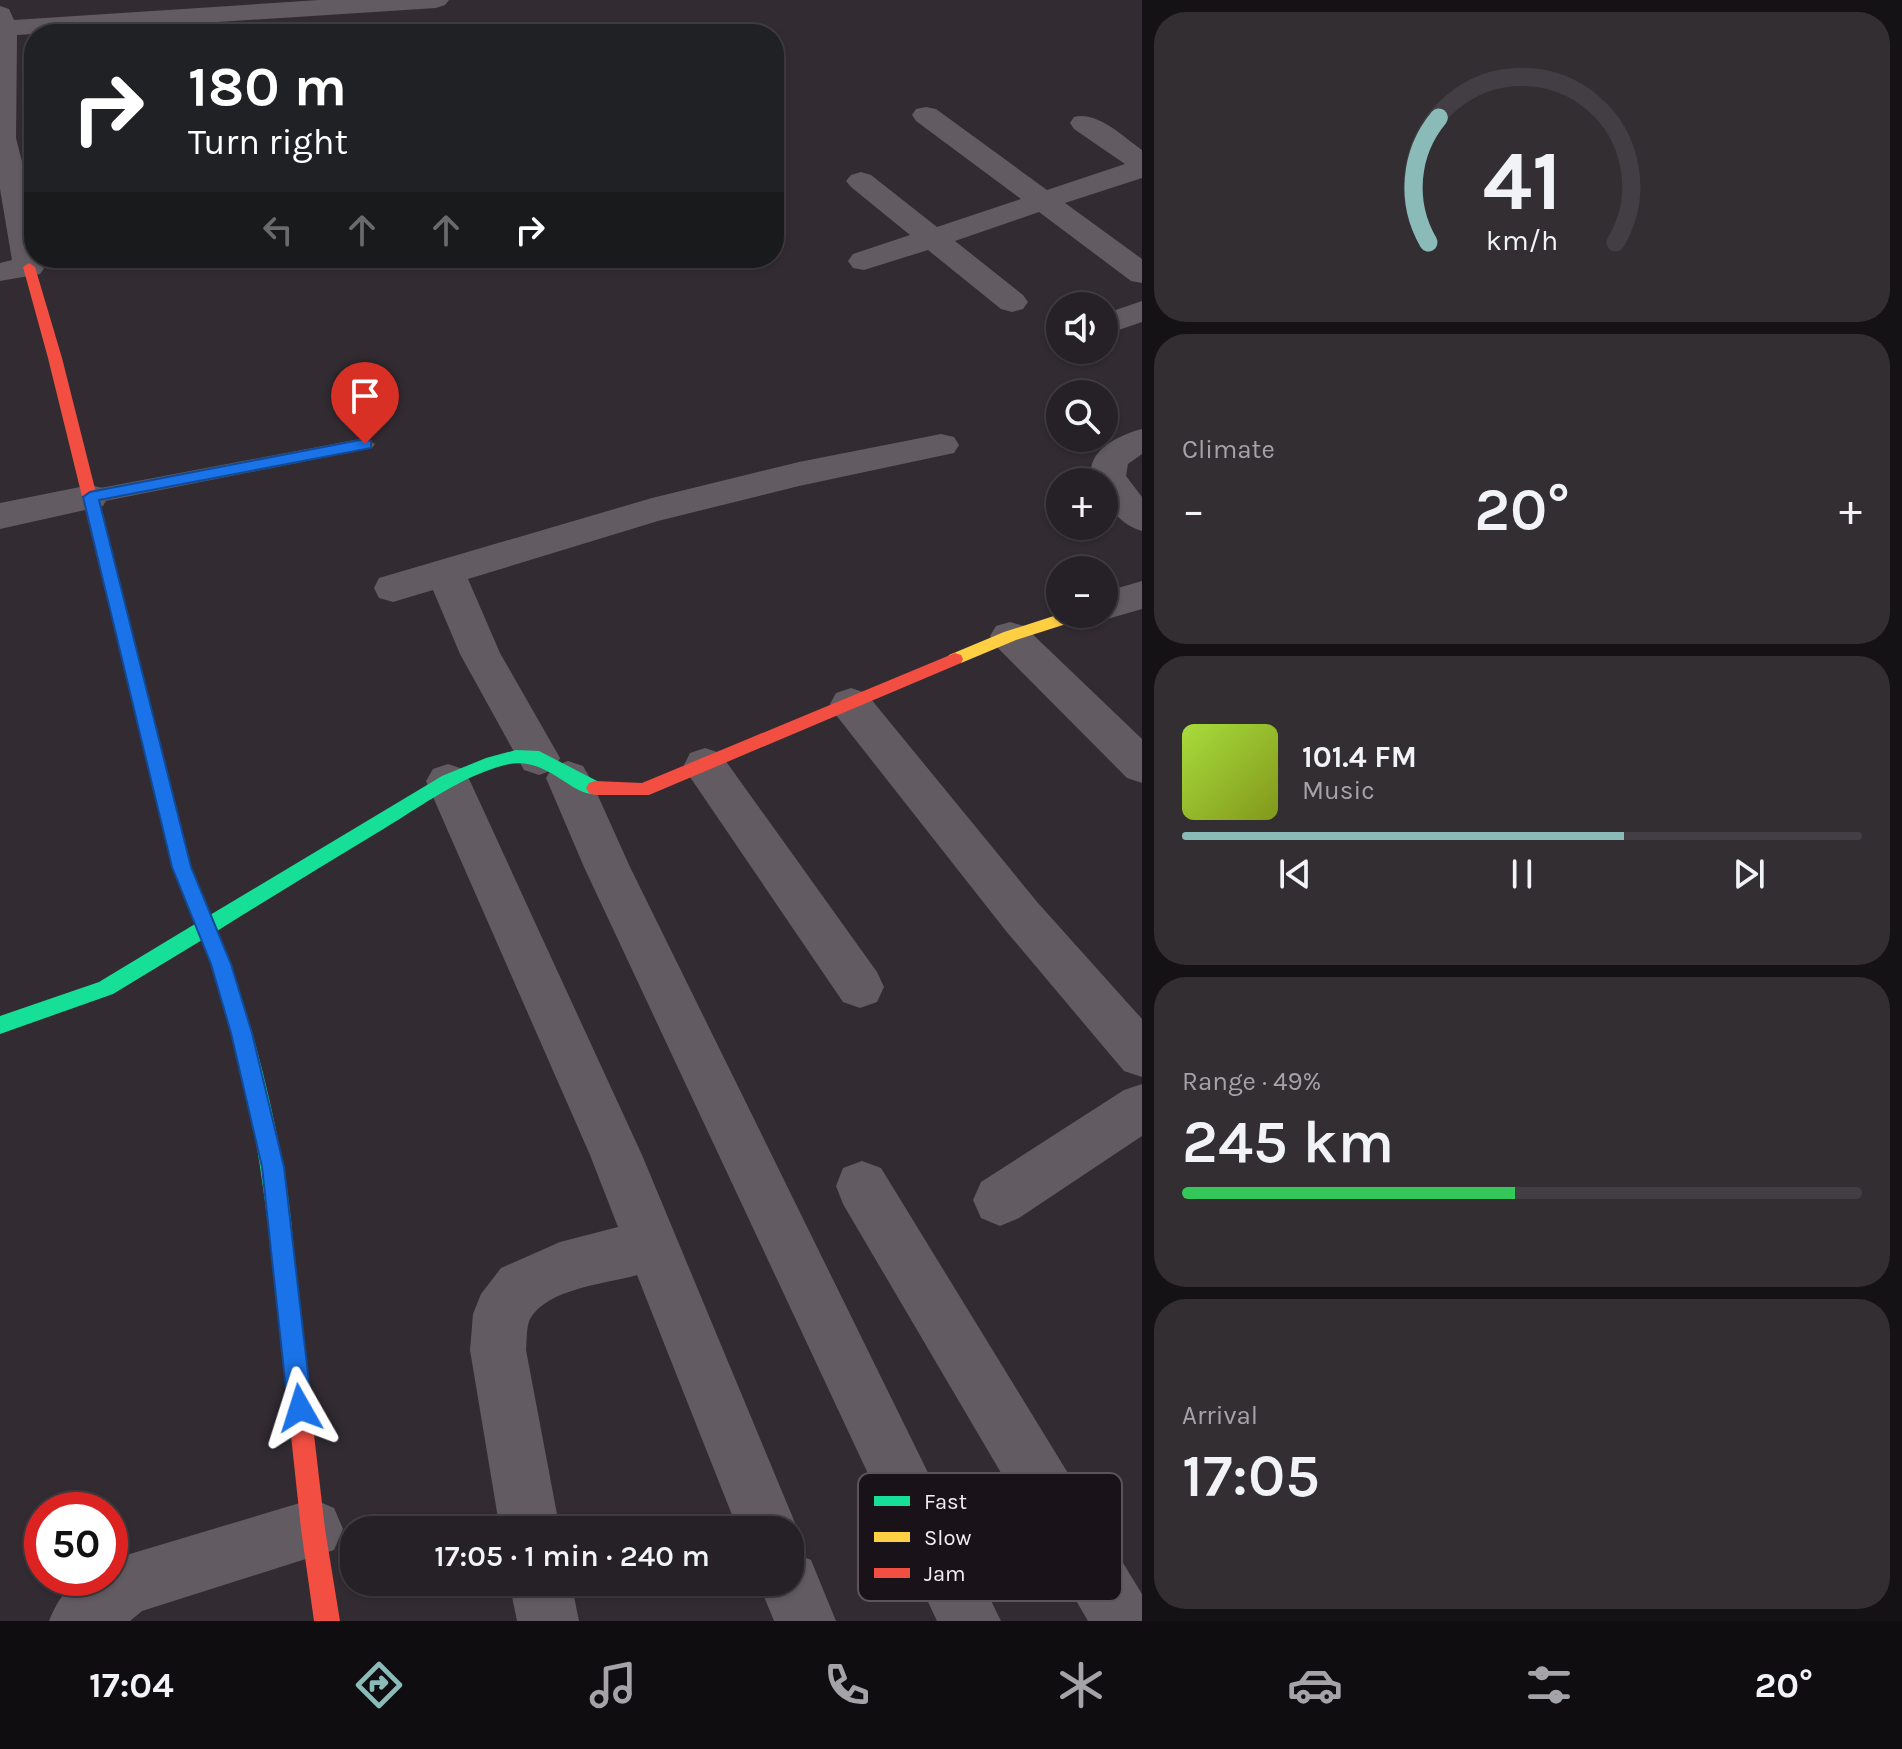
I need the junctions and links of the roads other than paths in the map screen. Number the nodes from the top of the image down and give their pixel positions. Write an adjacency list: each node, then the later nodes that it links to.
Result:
1 (436, 0): 2 (street)
2 (2, 11): 10 (street)
3 (926, 115): 7 (street)
4 (1084, 123): 5 (street)
5 (1142, 165): 7 (street)
6 (861, 181): 8 (street)
7 (1042, 201): 8 (street); 11 (street)
8 (932, 238): 9 (street); 12 (street)
9 (864, 261)
10 (14, 269): 18 (main road)
11 (1142, 274)
12 (1012, 302)
13 (1142, 311): 14 (street)
14 (1118, 320)
15 (1142, 440): 20 (street)
16 (365, 444): 18 (lane)
17 (941, 445): 21 (street)
18 (90, 497): 19 (street); 32 (main road)
19 (0, 516)
20 (1142, 518)
21 (446, 573): 22 (street); 30 (street)
22 (393, 588)
23 (1142, 595): 24 (street)
24 (1118, 602)
25 (1046, 625): 26 (main road)
26 (1010, 636): 27 (main road); 29 (street)
27 (851, 704): 28 (main road); 35 (street)
28 (705, 765): 30 (main road); 33 (street)
29 (1142, 766)
30 (554, 768): 31 (main road); 40 (street)
31 (448, 781): 32 (main road); 39 (street)
32 (207, 929): 34 (main road); 44 (main road)
33 (860, 987)
34 (0, 1025)
35 (1142, 1055)
36 (1142, 1107): 38 (street)
37 (862, 1186): 41 (street)
38 (1000, 1200)
39 (652, 1245): 42 (street); 43 (street)
40 (899, 1473)
41 (1034, 1473)
42 (528, 1516)
43 (762, 1516)
44 (313, 1529): 49 (street); 50 (main road)
45 (543, 1596): 51 (street)
46 (795, 1596): 52 (street)
47 (960, 1601): 53 (street)
48 (1111, 1601): 54 (street)
49 (80, 1621)
50 (327, 1621)
51 (548, 1621)
52 (805, 1621)
53 (970, 1621)
54 (1123, 1621)

